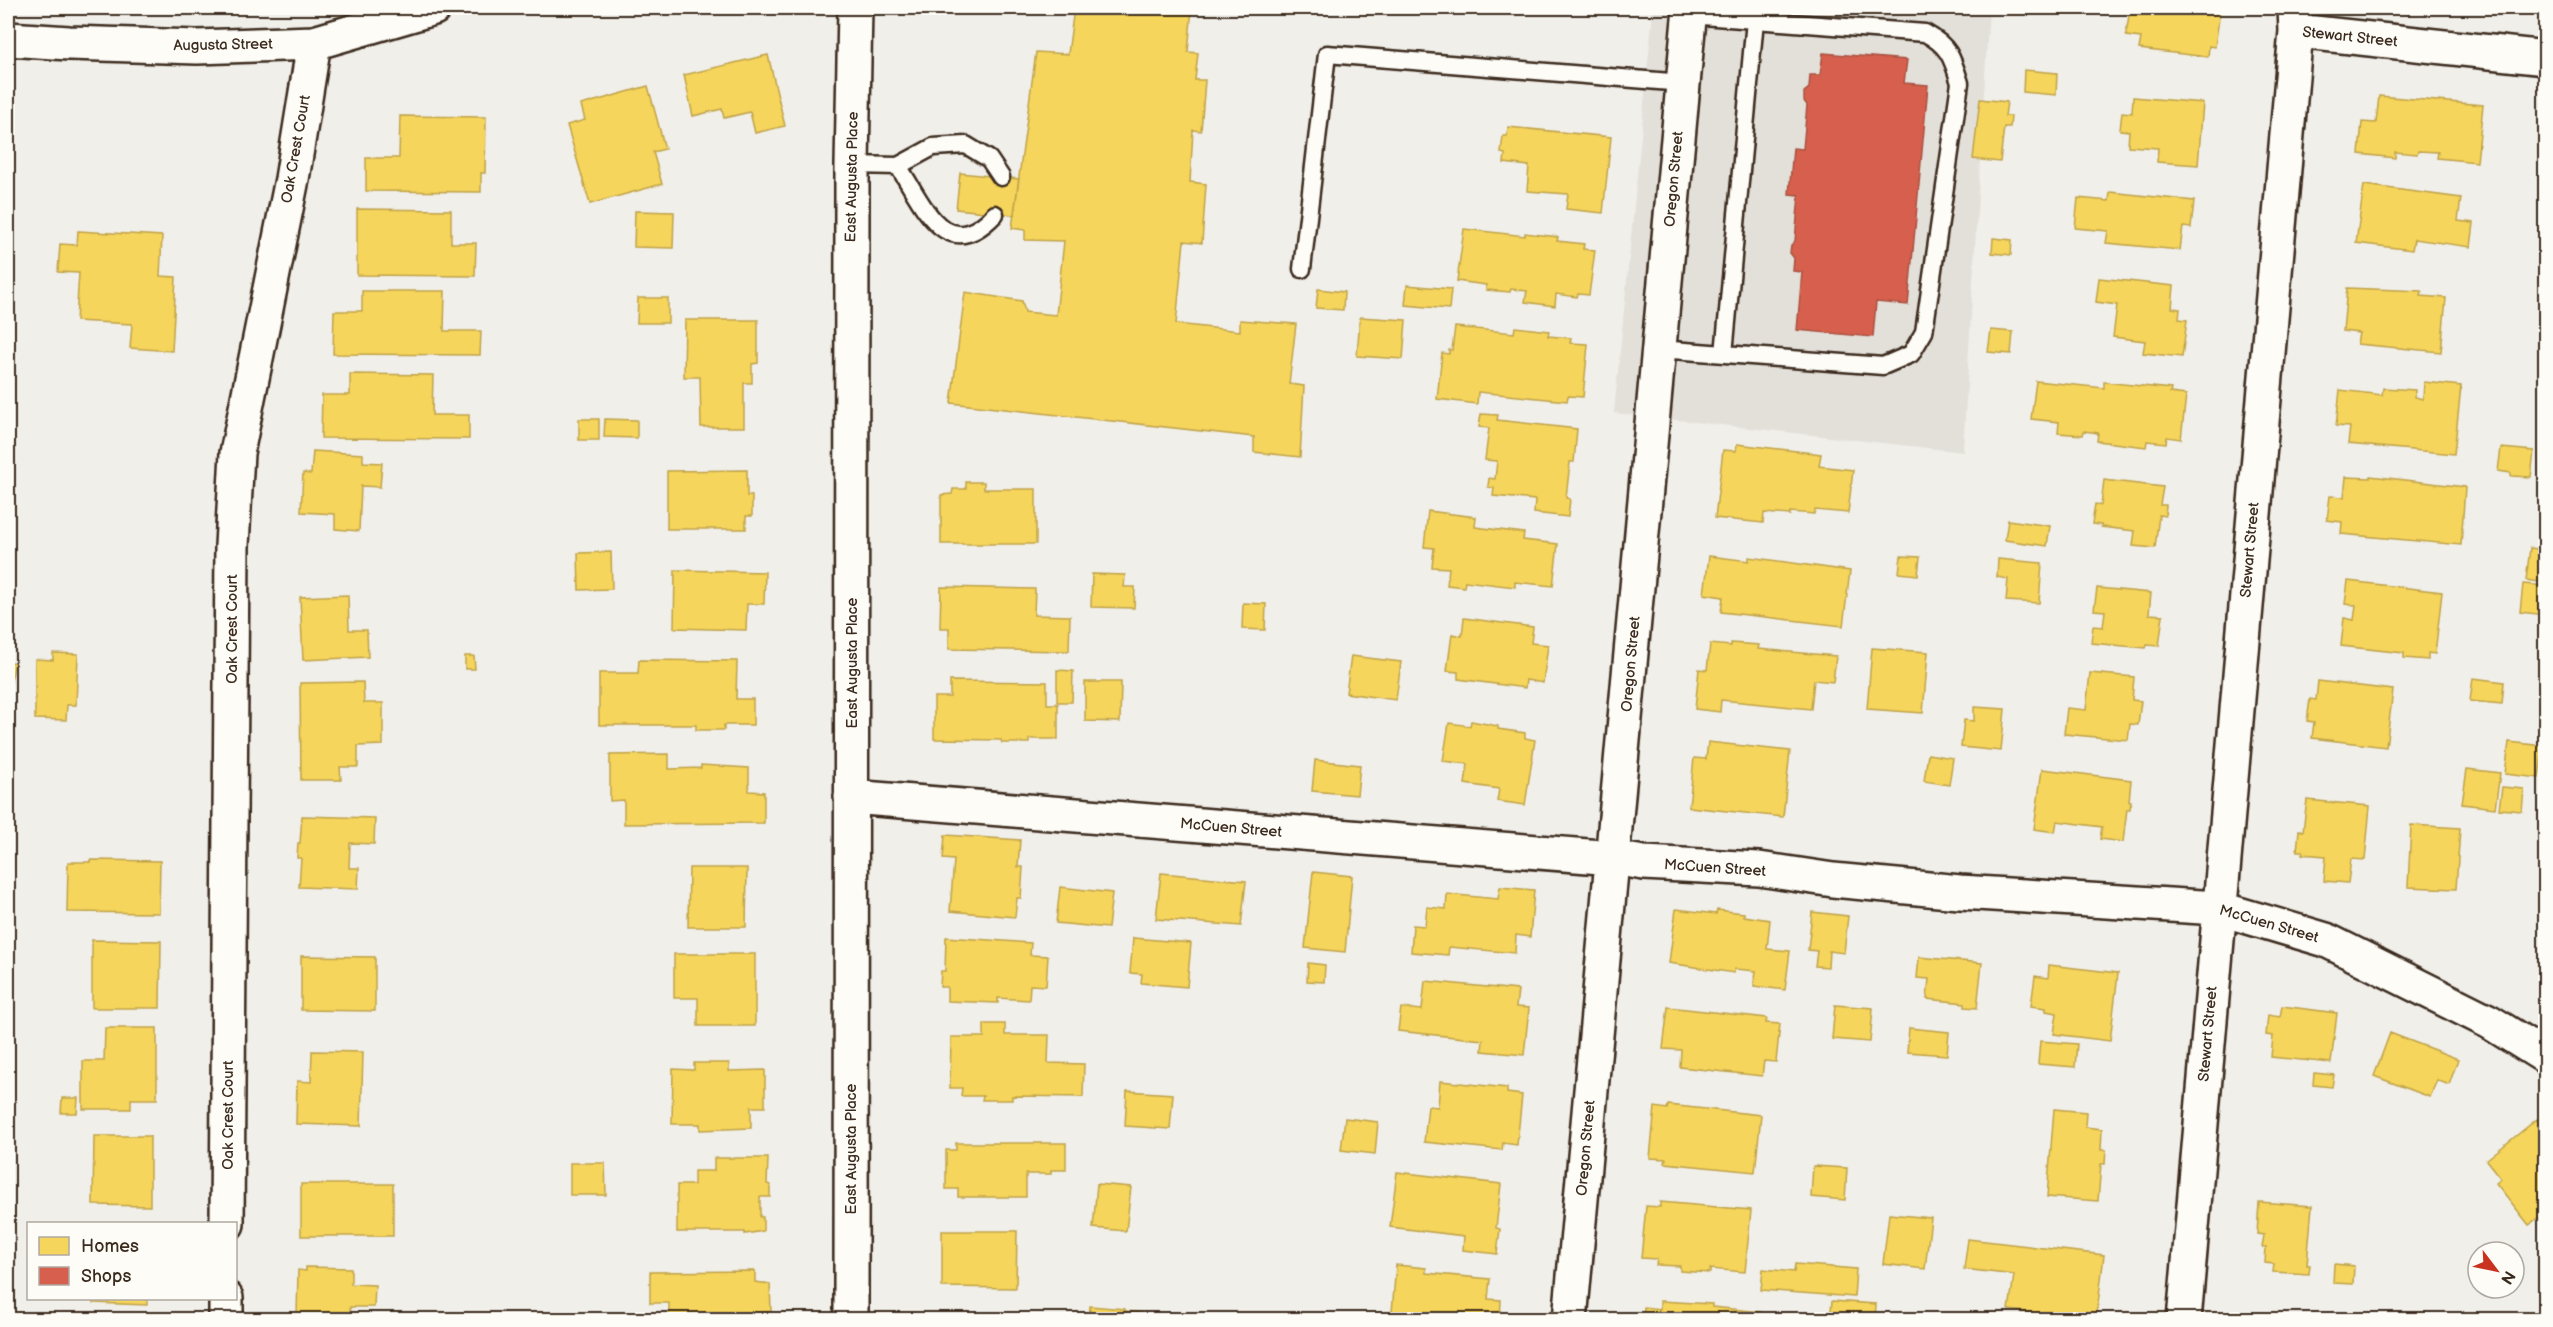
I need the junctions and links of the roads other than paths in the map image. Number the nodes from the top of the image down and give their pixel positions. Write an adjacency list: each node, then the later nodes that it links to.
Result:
1 (434, 8): 7 (street, Augusta Street)
2 (855, 8): 10 (street, East Augusta Place)
3 (1690, 11): 5 (lane); 9 (street, Oregon Street)
4 (2295, 19): 8 (street, Stewart Street); 19 (street, Stewart Street)
5 (1755, 20): 16 (lane); 16 (lane)
6 (8, 39): 7 (street, Augusta Street)
7 (314, 43): 21 (street, Oak Crest Court)
8 (2546, 58)
9 (1683, 83): 14 (lane); 15 (street, Oregon Street)
10 (852, 165): 11 (lane); 17 (street, East Augusta Place)
11 (898, 166): 12 (lane); 13 (lane)
12 (1001, 177)
13 (995, 214)
14 (1302, 269)
15 (1659, 349): 16 (lane); 18 (street, Oregon Street)
16 (1724, 354)
17 (851, 797): 18 (street, McCuen Street); 24 (street, East Augusta Place)
18 (1613, 858): 19 (street, McCuen Street); 25 (street, Oregon Street)
19 (2218, 908): 20 (street, McCuen Street); 26 (street, Stewart Street)
20 (2546, 1057)
21 (227, 1222)
22 (226, 1300): 23 (street)
23 (226, 1320)
24 (850, 1320)
25 (1570, 1320)
26 (2184, 1320)

